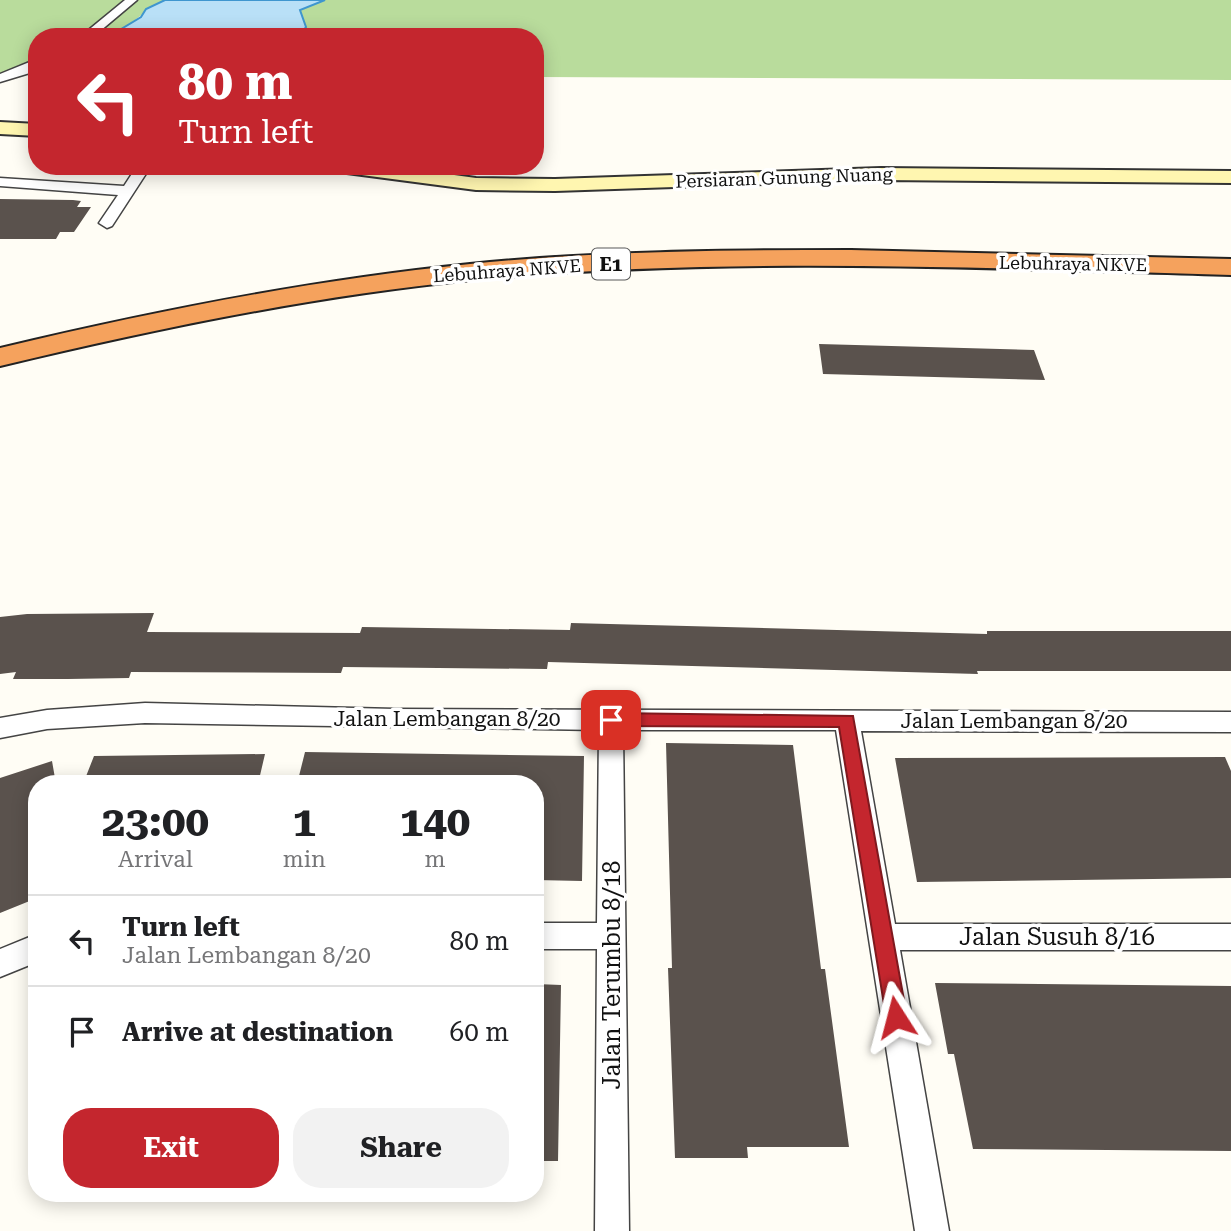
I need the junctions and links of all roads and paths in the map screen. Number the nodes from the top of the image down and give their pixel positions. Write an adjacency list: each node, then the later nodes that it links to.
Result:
1 (132, 0): 2 (street)
2 (97, 28)
3 (28, 69): 4 (street)
4 (0, 78)
5 (0, 118): 6 (street)
6 (28, 120)
7 (0, 128): 8 (street)
8 (28, 130)
9 (1231, 165): 10 (street, Persiaran Gunung Nuang)
10 (544, 174)
11 (138, 175): 15 (street)
12 (405, 175): 13 (street, Persiaran Gunung Nuang)
13 (1231, 177)
14 (0, 182): 15 (street)
15 (128, 191): 16 (street)
16 (107, 223)
17 (1231, 250): 20 (highway, Lebuhraya NKVE / E1)
18 (1231, 267): 19 (highway, Lebuhraya NKVE / E1)
19 (292, 295): 21 (highway, Lebuhraya NKVE / E1); 22 (highway)
20 (0, 335)
21 (0, 357)
22 (0, 369)
23 (611, 720): 24 (street, Jalan Lembangan 8/20); 26 (street, Jalan Lembangan 8/20); 28 (street, Jalan Terumbu 8/18)
24 (846, 720): 25 (street, Jalan Lembangan 8/20); 29 (street)
25 (1231, 722)
26 (0, 728)
27 (544, 936): 28 (street)
28 (612, 936): 33 (street, Jalan Terumbu 8/18)
29 (883, 937): 30 (street, Jalan Susuh 8/16); 34 (street)
30 (1231, 937)
31 (28, 952): 32 (street)
32 (0, 963)
33 (612, 1231)
34 (932, 1231)

